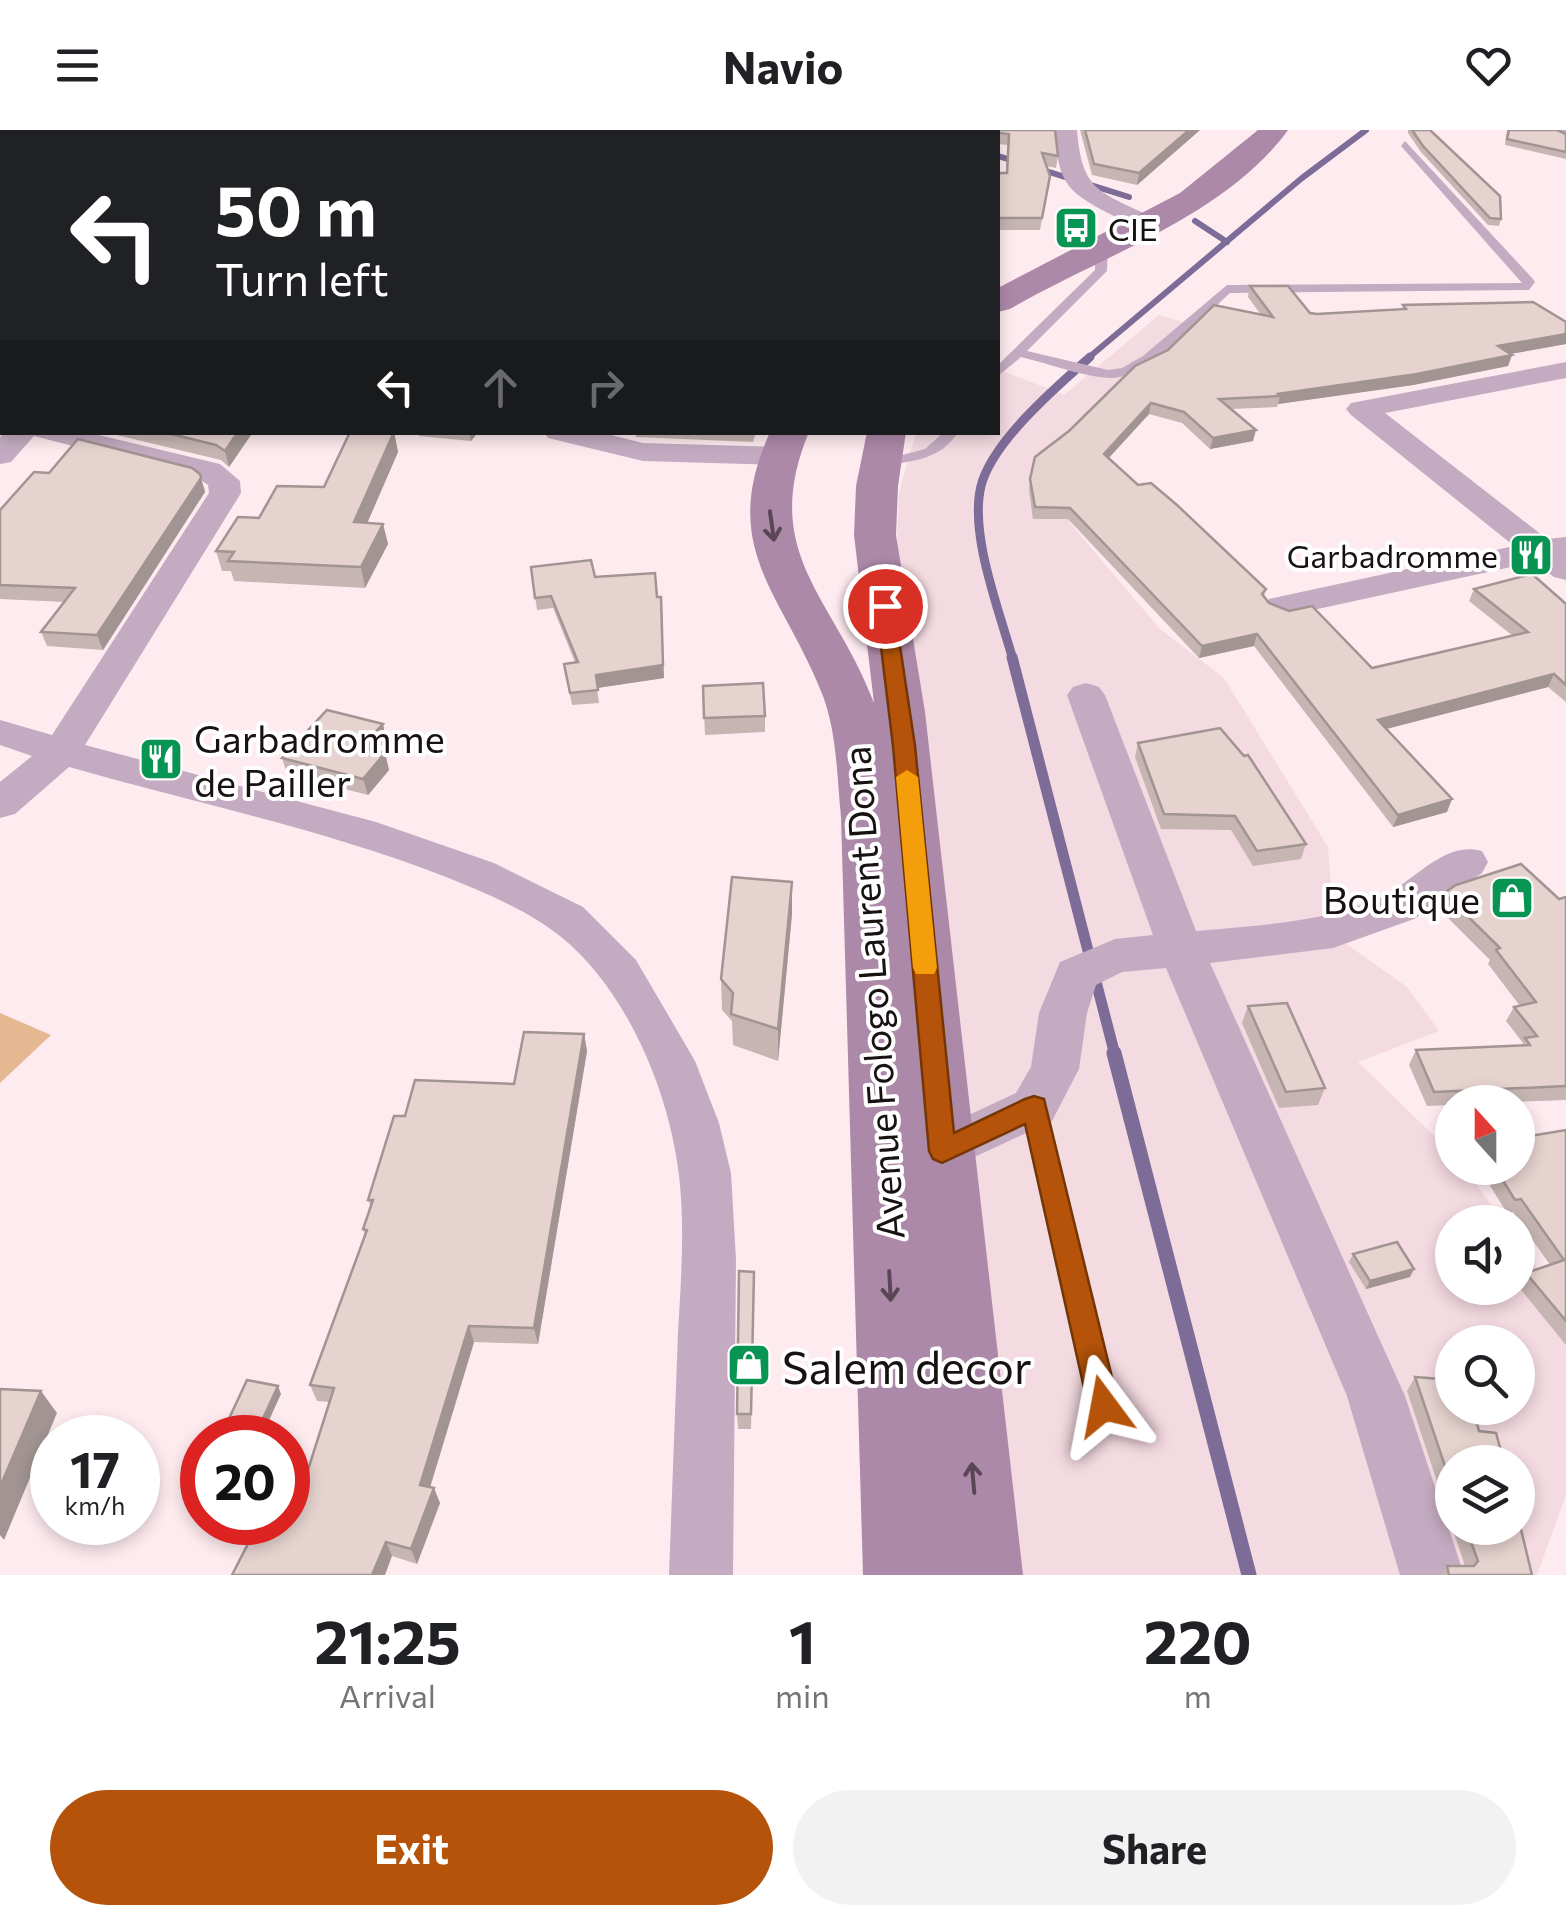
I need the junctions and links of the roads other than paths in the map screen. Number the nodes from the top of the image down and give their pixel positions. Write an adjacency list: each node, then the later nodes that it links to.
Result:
1 (1066, 130): 7 (street)
2 (1245, 130): 7 (main road)
3 (1274, 130): 7 (main road)
4 (1558, 130): 5 (street)
5 (1566, 133)
6 (1405, 144): 11 (lane)
7 (1136, 220): 8 (main road); 9 (main road)
8 (1102, 245): 10 (main road); 11 (lane)
9 (1000, 271)
10 (1000, 301)
11 (1017, 352): 12 (lane)
12 (1000, 370)
13 (1566, 370): 21 (street)
14 (19, 435): 20 (street)
15 (58, 435): 25 (street)
16 (572, 435): 18 (street)
17 (950, 435): 19 (lane)
18 (786, 444): 33 (main road, Avenue Fologo Laurent Dona, one-way to 33)
19 (884, 447): 30 (main road, Avenue Fologo Laurent Dona)
20 (0, 455)
21 (1558, 555): 22 (street)
22 (1281, 606)
23 (1086, 694): 28 (street)
24 (0, 732): 25 (street)
25 (60, 753): 26 (street); 32 (street)
26 (0, 804)
27 (1467, 862): 28 (street)
28 (1181, 950): 29 (street); 35 (street)
29 (1034, 1107): 30 (street); 31 (lane)
30 (942, 1151): 34 (main road, Avenue Fologo Laurent Dona, one-way to 30)
31 (1104, 1406)
32 (701, 1575)
33 (904, 1575)
34 (982, 1575)
35 (1432, 1575)

